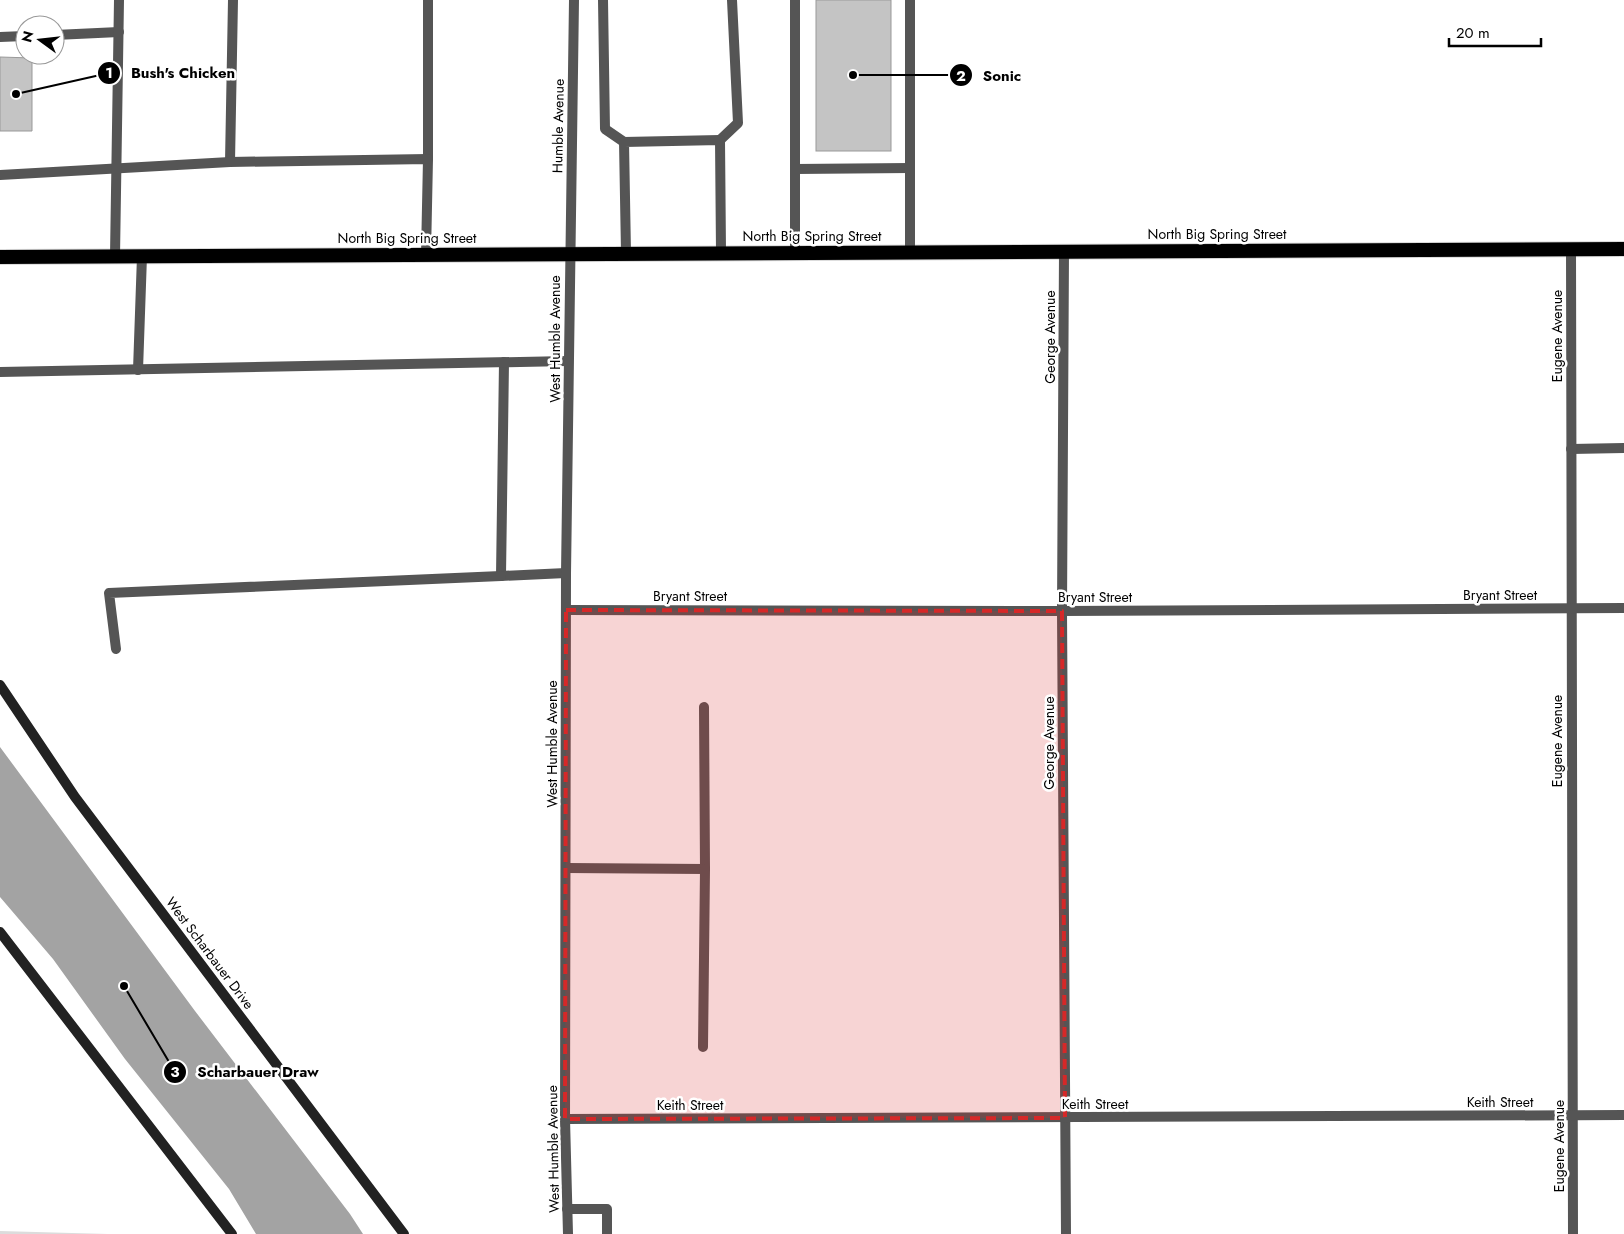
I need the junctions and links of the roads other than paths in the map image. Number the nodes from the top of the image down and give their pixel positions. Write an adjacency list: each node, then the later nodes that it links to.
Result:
1 (119, 0): 9 (street)
2 (233, 0): 16 (street)
3 (428, 0): 15 (street)
4 (574, 0): 27 (street, Humble Avenue)
5 (603, 0): 14 (street)
6 (732, 0): 13 (street)
7 (795, 0): 19 (street)
8 (910, 0): 17 (street)
9 (119, 32): 10 (street); 18 (street)
10 (65, 35)
11 (15, 36): 12 (street)
12 (0, 37)
13 (720, 140): 14 (street); 24 (street)
14 (624, 142): 28 (street)
15 (428, 159): 16 (street); 29 (street)
16 (230, 162): 18 (street)
17 (910, 168): 19 (street); 26 (street)
18 (116, 169): 20 (street); 31 (street)
19 (795, 169): 25 (street)
20 (0, 175)
21 (1571, 248): 22 (highway, North Big Spring Street); 23 (highway, North Big Spring Street); 38 (street, Eugene Avenue)
22 (1624, 248)
23 (1064, 251): 26 (highway, North Big Spring Street); 44 (street, George Avenue)
24 (721, 252): 25 (highway, North Big Spring Street); 28 (highway, North Big Spring Street)
25 (795, 252): 26 (highway, North Big Spring Street)
26 (910, 252)
27 (569, 253): 28 (highway, North Big Spring Street); 29 (highway, North Big Spring Street); 33 (street, West Humble Avenue)
28 (626, 253)
29 (426, 254): 32 (highway, North Big Spring Street)
30 (0, 256): 31 (highway, North Big Spring Street)
31 (114, 256): 32 (highway, North Big Spring Street)
32 (142, 256): 35 (street)
33 (568, 361): 34 (street); 39 (street, West Humble Avenue)
34 (504, 362): 35 (street); 40 (street)
35 (138, 370): 36 (street)
36 (0, 372)
37 (1624, 448): 38 (street)
38 (1571, 449): 41 (street, Eugene Avenue)
39 (566, 573): 40 (street); 43 (street, West Humble Avenue)
40 (501, 576): 45 (street)
41 (1570, 608): 42 (street, Bryant Street); 44 (street, Bryant Street); 52 (street, Eugene Avenue)
42 (1624, 608)
43 (566, 610): 44 (street, Bryant Street); 48 (street, West Humble Avenue)
44 (1062, 611): 54 (street, George Avenue)
45 (116, 649)
46 (0, 685): 58 (main road, West Scharbauer Drive)
47 (704, 707): 49 (street)
48 (566, 868): 49 (street); 55 (street, West Humble Avenue)
49 (705, 869): 51 (street)
50 (0, 932): 57 (main road)
51 (703, 1047)
52 (1573, 1115): 53 (street, Keith Street); 54 (street, Keith Street); 62 (street, Eugene Avenue)
53 (1624, 1115)
54 (1065, 1118): 55 (street, Keith Street); 61 (street, George Avenue)
55 (565, 1119): 56 (street, West Humble Avenue)
56 (567, 1209): 59 (street, West Humble Avenue); 60 (street)
57 (232, 1234)
58 (404, 1234)
59 (568, 1234)
60 (607, 1234)
61 (1066, 1234)
62 (1573, 1234)

